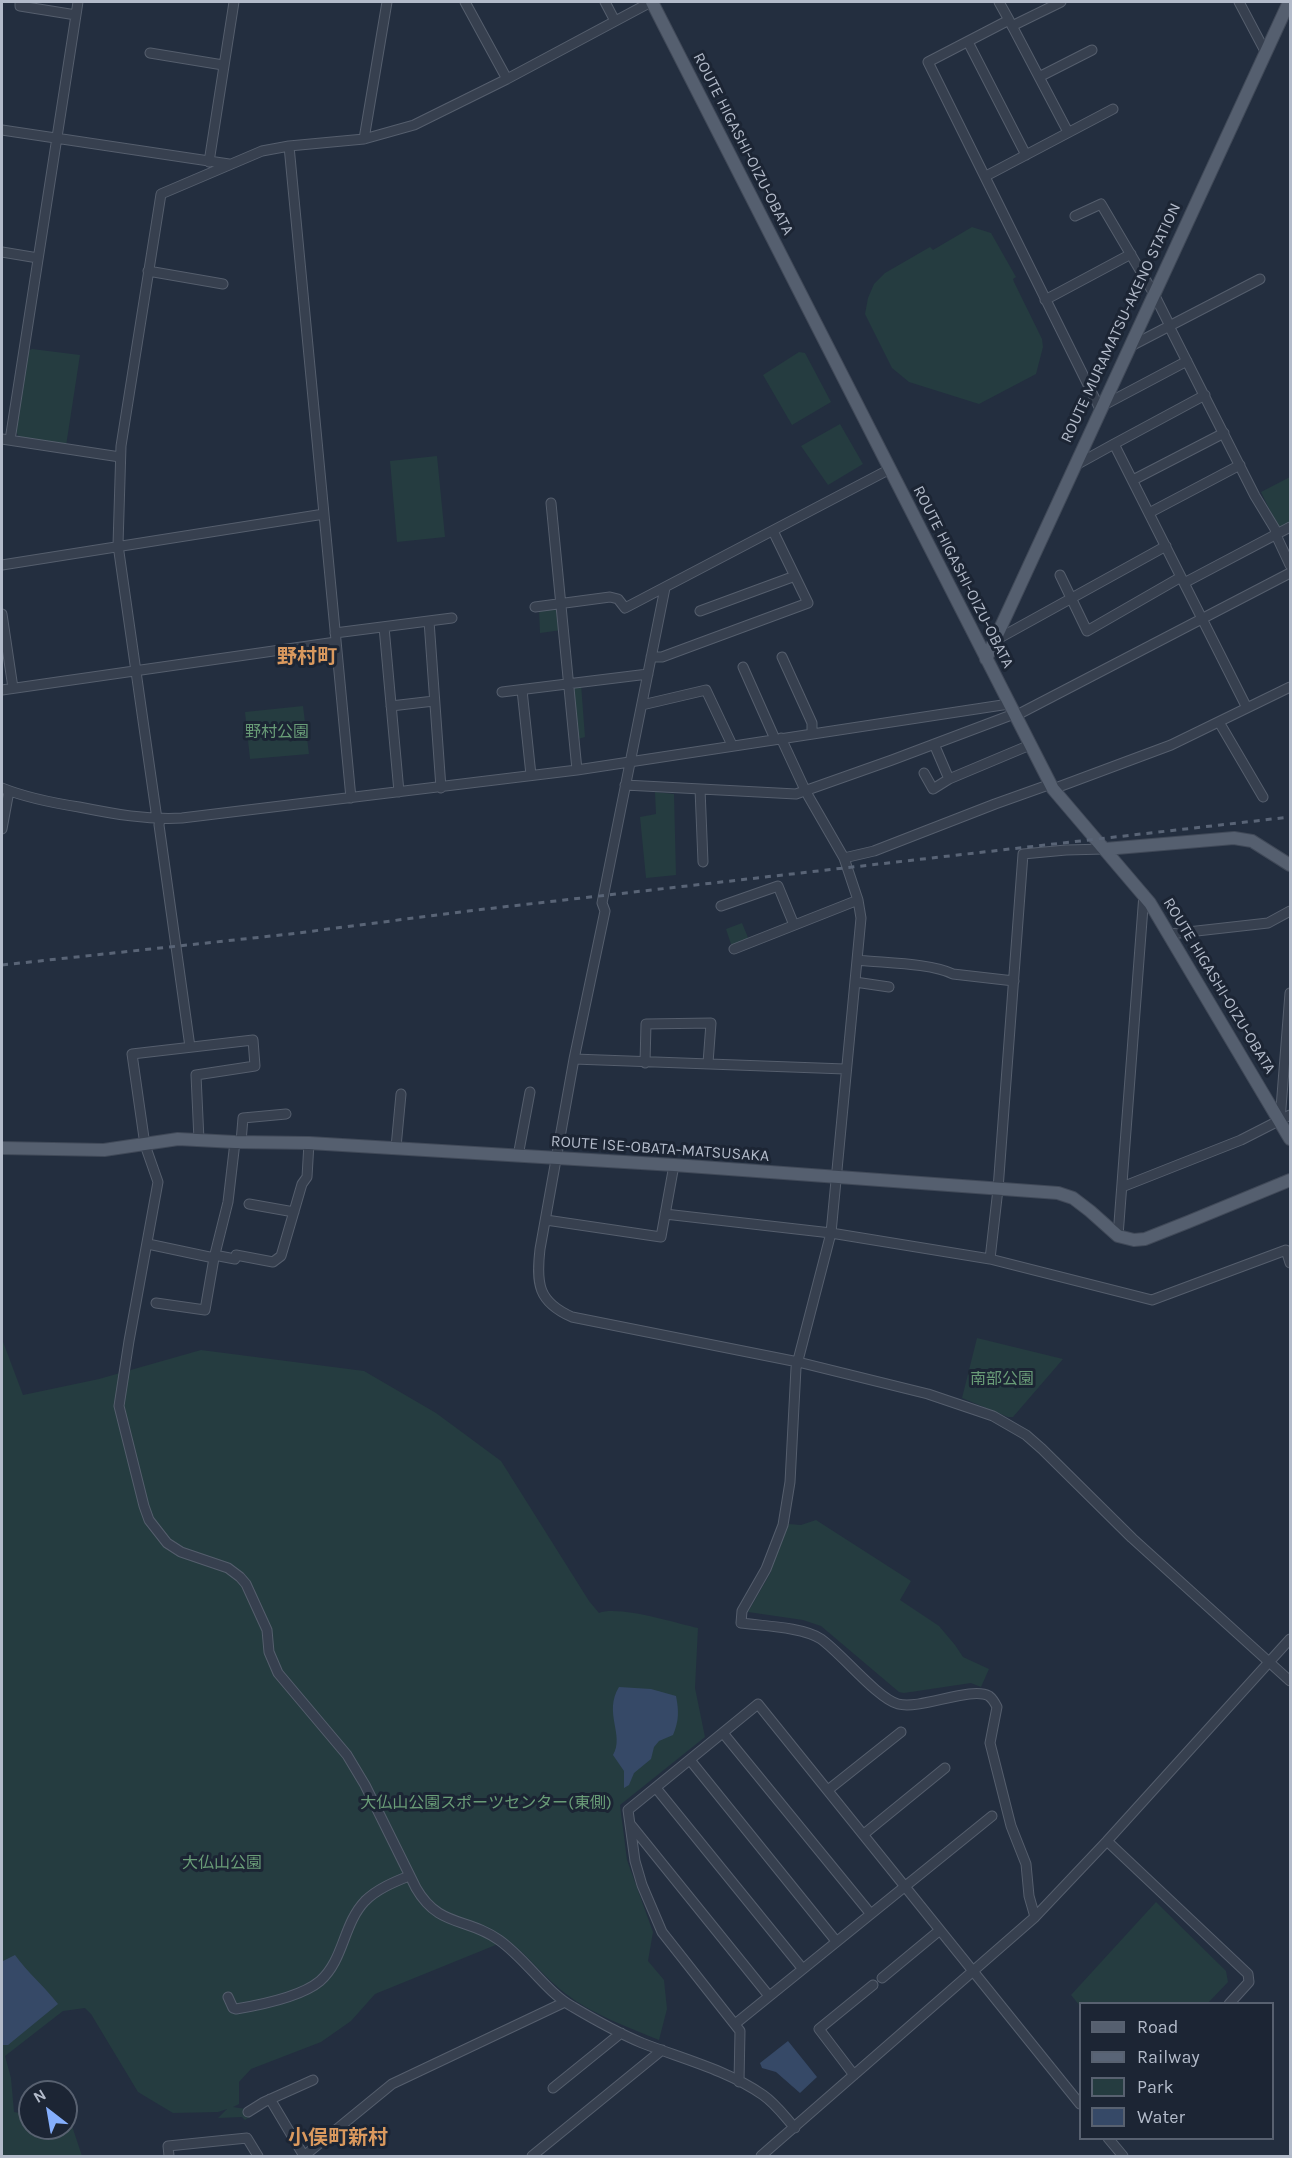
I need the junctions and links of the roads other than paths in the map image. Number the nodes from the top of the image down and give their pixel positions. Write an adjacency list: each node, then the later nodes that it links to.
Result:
1 (20, 2): 12 (street)
2 (78, 2): 12 (street)
3 (234, 2): 19 (street)
4 (387, 2): 26 (street)
5 (465, 2): 21 (street)
6 (605, 2): 13 (street)
7 (651, 2): 13 (street); 52 (main road, ROUTE HIGASHI-OIZU-OBATA)
8 (999, 2): 14 (street)
9 (1061, 2): 14 (street)
10 (1239, 2): 17 (street)
11 (1289, 2): 17 (main road, ROUTE MURAMATSU-AKENO STATION)
12 (76, 15): 25 (street)
13 (615, 21): 21 (street)
14 (1010, 23): 15 (street); 20 (street)
15 (968, 42): 28 (street); 31 (street)
16 (1092, 50): 20 (street)
17 (1266, 52): 39 (main road, ROUTE MURAMATSU-AKENO STATION)
18 (150, 54): 19 (street)
19 (224, 65): 29 (street)
20 (1039, 78): 24 (street)
21 (507, 80): 26 (street)
22 (1113, 109): 24 (street)
23 (2, 130): 25 (street)
24 (1068, 132): 28 (street)
25 (57, 139): 29 (street); 35 (street)
26 (364, 139): 27 (street)
27 (289, 146): 30 (street); 56 (street)
28 (1026, 155): 31 (street)
29 (209, 162): 30 (street)
30 (231, 164): 36 (street)
31 (986, 176): 40 (street)
32 (1075, 216): 34 (street)
33 (2, 252): 35 (street)
34 (1131, 254): 39 (street); 40 (street)
35 (38, 258): 47 (street)
36 (148, 271): 38 (street); 49 (street)
37 (1260, 279): 41 (street)
38 (223, 284)
39 (1154, 294): 41 (street); 42 (main road, ROUTE MURAMATSU-AKENO STATION)
40 (1045, 300): 45 (street)
41 (1170, 326): 42 (street); 43 (street)
42 (1129, 347): 45 (main road, ROUTE MURAMATSU-AKENO STATION)
43 (1187, 361): 44 (street); 45 (street)
44 (1205, 395): 46 (street); 48 (street)
45 (1100, 408): 51 (main road, ROUTE MURAMATSU-AKENO STATION)
46 (1224, 433): 50 (street); 53 (street)
47 (6, 439): 49 (street)
48 (1114, 444): 51 (street); 53 (street)
49 (120, 457): 60 (street)
50 (1240, 465): 55 (street); 59 (street)
51 (1074, 466): 79 (main road, ROUTE MURAMATSU-AKENO STATION)
52 (890, 469): 58 (street); 82 (main road, ROUTE HIGASHI-OIZU-OBATA)
53 (1133, 480): 55 (street)
54 (551, 503): 70 (street)
55 (1149, 513): 61 (street)
56 (324, 514): 60 (street); 78 (street)
57 (1290, 527): 59 (street)
58 (773, 531): 66 (street); 68 (street)
59 (1275, 535): 63 (street); 67 (street)
60 (118, 545): 62 (street); 84 (street)
61 (1166, 546): 67 (street); 69 (street)
62 (2, 565)
63 (1290, 565)
64 (1290, 573): 75 (street)
65 (1060, 575): 69 (street)
66 (795, 576): 72 (street); 80 (street)
67 (1183, 580): 69 (street); 75 (street)
68 (665, 588): 70 (street); 80 (street)
69 (1072, 600): 79 (street)
70 (562, 603): 71 (street); 86 (street)
71 (535, 607)
72 (700, 611)
73 (2, 614): 87 (street)
74 (452, 618): 76 (street)
75 (1202, 618): 95 (street); 96 (street)
76 (429, 621): 77 (street); 92 (street)
77 (384, 627): 78 (street); 94 (street)
78 (336, 638): 84 (street); 116 (street)
79 (994, 641): 82 (main road, ROUTE MURAMATSU-AKENO STATION)
80 (651, 657): 85 (street)
81 (782, 657): 98 (street)
82 (986, 659): 96 (main road, ROUTE HIGASHI-OIZU-OBATA)
83 (743, 667): 99 (street)
84 (137, 671): 87 (street); 117 (street)
85 (648, 674): 86 (street); 93 (street)
86 (569, 684): 89 (street); 104 (street)
87 (13, 688): 88 (street)
88 (2, 690)
89 (522, 690): 91 (street); 106 (street)
90 (1289, 691): 95 (street)
91 (502, 692)
92 (434, 701): 94 (street); 110 (street)
93 (642, 705): 101 (street); 103 (street)
94 (391, 706): 113 (street)
95 (1247, 708): 97 (street)
96 (1013, 711): 98 (street); 100 (street); 102 (main road, ROUTE HIGASHI-OIZU-OBATA)
97 (1219, 722): 109 (street); 115 (street)
98 (812, 734): 99 (street)
99 (778, 739): 101 (street); 114 (street)
100 (934, 744): 107 (street); 114 (street)
101 (732, 745): 103 (street)
102 (1030, 745): 107 (street); 109 (main road, ROUTE HIGASHI-OIZU-OBATA)
103 (630, 761): 104 (street); 108 (street)
104 (577, 770): 106 (street)
105 (924, 773): 107 (street)
106 (531, 775): 110 (street)
107 (949, 779)
108 (625, 784): 111 (street); 136 (street)
109 (1052, 787): 119 (main road, ROUTE HIGASHI-OIZU-OBATA); 120 (street)
110 (441, 788): 113 (street)
111 (700, 789): 114 (street); 121 (street)
112 (5, 790): 117 (street); 118 (street)
113 (399, 792): 116 (street)
114 (806, 792): 120 (street)
115 (1263, 797)
116 (351, 798): 117 (street)
117 (158, 819): 135 (street)
118 (2, 829)
119 (1105, 849): 122 (main road); 123 (main road, ROUTE HIGASHI-OIZU-OBATA); 131 (street)
120 (844, 858): 124 (street)
121 (703, 862)
122 (1290, 865)
123 (1144, 894): 128 (main road, ROUTE HIGASHI-OIZU-OBATA); 156 (street)
124 (858, 900): 127 (street); 130 (street)
125 (721, 906): 127 (street)
126 (1290, 911): 128 (street)
127 (794, 925): 129 (street)
128 (1170, 934): 143 (main road, ROUTE HIGASHI-OIZU-OBATA)
129 (734, 949)
130 (858, 960): 131 (street); 132 (street)
131 (1014, 981): 157 (street)
132 (855, 982): 133 (street); 139 (street)
133 (889, 987)
134 (1290, 993): 143 (street)
135 (190, 1047): 145 (street); 148 (street)
136 (574, 1059): 137 (street); 152 (street)
137 (645, 1063): 138 (street); 138 (street)
138 (708, 1063): 139 (street)
139 (845, 1069): 154 (street)
140 (530, 1092): 151 (street)
141 (401, 1094): 150 (street)
142 (286, 1113): 146 (street)
143 (1285, 1118): 144 (main road, ROUTE HIGASHI-OIZU-OBATA); 156 (street)
144 (1290, 1139)
145 (199, 1140): 146 (main road, ROUTE ISE-OBATA-MATSUSAKA); 148 (main road, ROUTE ISE-OBATA-MATSUSAKA)
146 (238, 1142): 147 (main road, ROUTE ISE-OBATA-MATSUSAKA); 165 (street)
147 (309, 1143): 150 (main road, ROUTE ISE-OBATA-MATSUSAKA); 159 (street)
148 (145, 1145): 149 (main road, ROUTE ISE-OBATA-MATSUSAKA); 164 (street)
149 (2, 1148)
150 (396, 1148): 151 (main road, ROUTE ISE-OBATA-MATSUSAKA)
151 (518, 1156): 152 (main road, ROUTE ISE-OBATA-MATSUSAKA)
152 (557, 1158): 153 (main road, ROUTE ISE-OBATA-MATSUSAKA); 161 (street)
153 (674, 1165): 154 (main road, ROUTE ISE-OBATA-MATSUSAKA); 160 (street)
154 (835, 1177): 157 (main road, ROUTE ISE-OBATA-MATSUSAKA); 162 (street)
155 (1290, 1180): 163 (main road)
156 (1122, 1187): 163 (street)
157 (998, 1189): 163 (main road, ROUTE ISE-OBATA-MATSUSAKA); 166 (street)
158 (249, 1204): 159 (street)
159 (294, 1212): 165 (street)
160 (665, 1214): 161 (street); 162 (street)
161 (546, 1220): 169 (street)
162 (831, 1233): 166 (street); 169 (street)
163 (1119, 1236)
164 (148, 1244): 165 (street); 183 (street)
165 (214, 1256): 168 (street)
166 (990, 1258): 167 (street)
167 (1290, 1263)
168 (156, 1303)
169 (798, 1362): 171 (street); 186 (street)
170 (1290, 1639): 171 (street)
171 (1269, 1662): 172 (street); 182 (street)
172 (1290, 1681)
173 (901, 1732): 178 (street)
174 (723, 1733): 175 (street); 178 (street); 185 (street)
175 (690, 1760): 177 (street); 188 (street)
176 (945, 1768): 181 (street)
177 (656, 1788): 180 (street); 189 (street)
178 (828, 1790): 181 (street)
179 (992, 1816): 184 (street)
180 (629, 1823): 193 (street); 197 (street)
181 (864, 1834): 184 (street)
182 (1107, 1841): 186 (street); 196 (street)
183 (409, 1876): 194 (street); 195 (street)
184 (905, 1886): 185 (street); 187 (street)
185 (870, 1913): 188 (street)
186 (1035, 1917): 190 (street)
187 (940, 1930): 190 (street); 191 (street)
188 (836, 1941): 189 (street)
189 (802, 1968): 193 (street)
190 (972, 1971): 200 (street); 205 (street)
191 (882, 1978)
192 (873, 1985): 200 (street)
193 (769, 1996): 197 (street)
194 (228, 1997)
195 (565, 2002): 198 (street); 211 (street)
196 (1231, 2002)
197 (735, 2024): 202 (street)
198 (621, 2033): 199 (street); 203 (street)
199 (662, 2050): 202 (street); 212 (street)
200 (854, 2074): 207 (street)
201 (313, 2080): 204 (street)
202 (739, 2082): 207 (street)
203 (553, 2088)
204 (270, 2099): 206 (street); 211 (street)
205 (1079, 2103)
206 (248, 2112)
207 (795, 2128): 213 (street)
208 (1109, 2140): 214 (street)
209 (169, 2157): 210 (street)
210 (258, 2157)
211 (304, 2157)
212 (532, 2157)
213 (761, 2157)
214 (1123, 2157)

